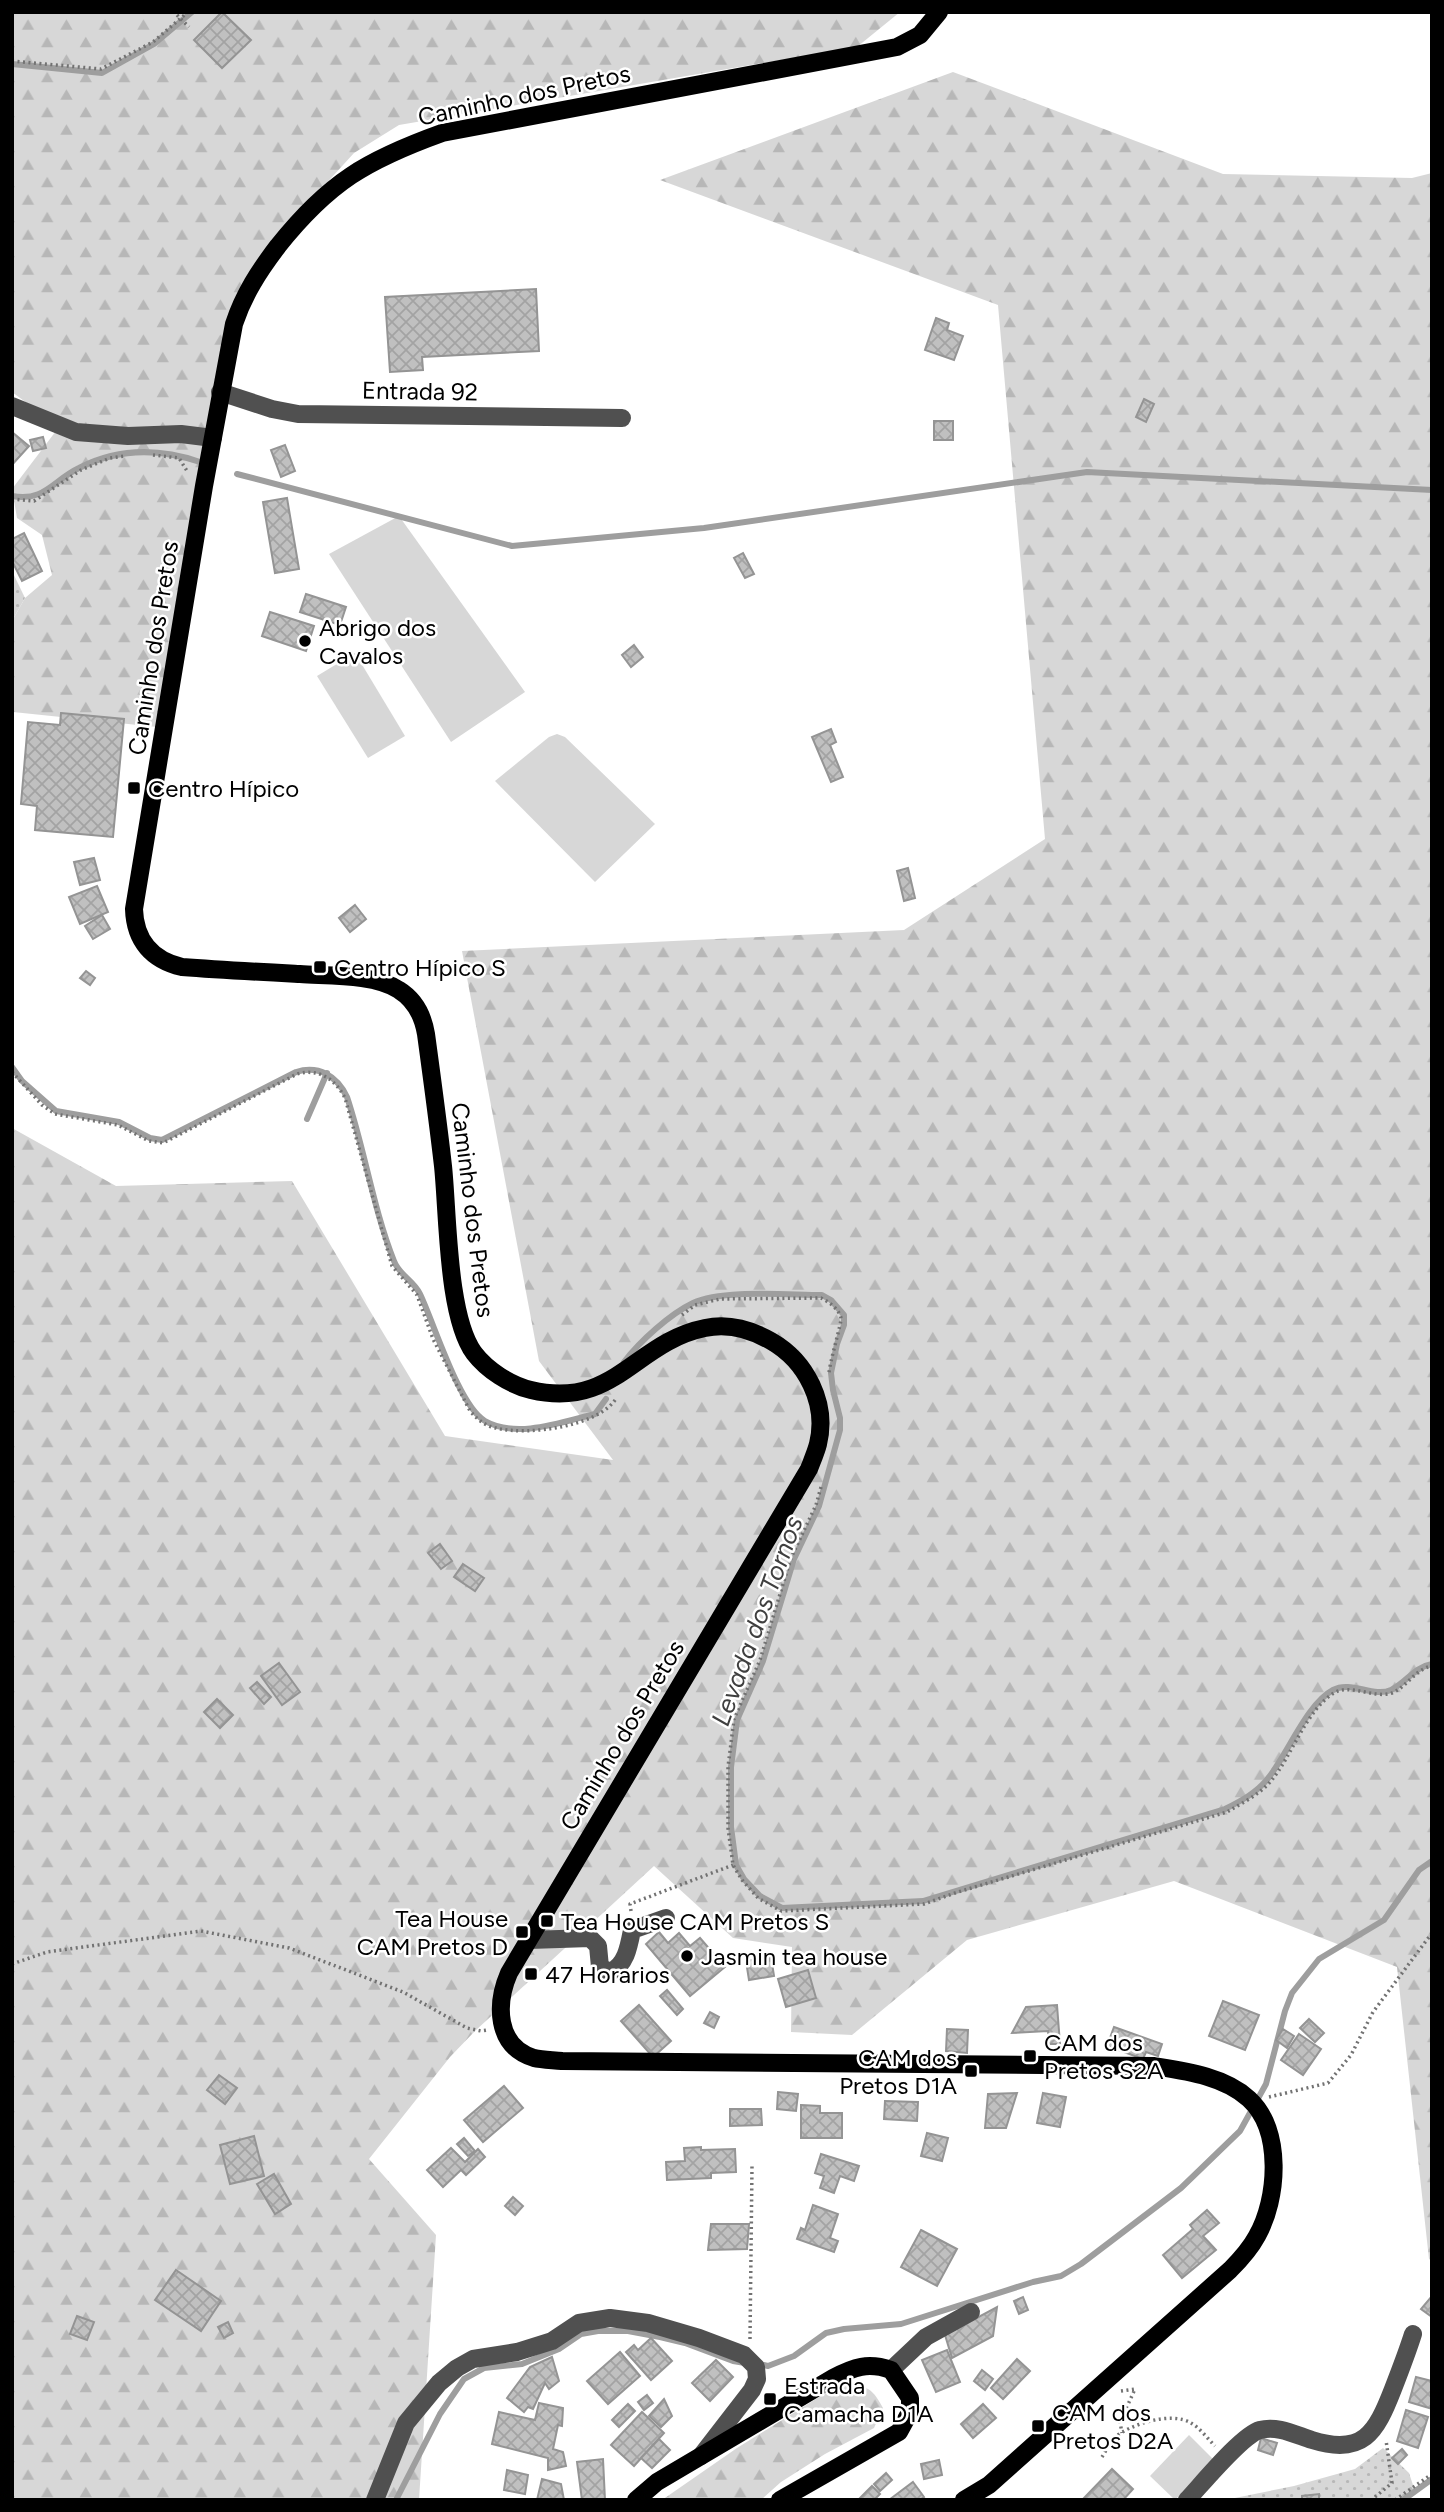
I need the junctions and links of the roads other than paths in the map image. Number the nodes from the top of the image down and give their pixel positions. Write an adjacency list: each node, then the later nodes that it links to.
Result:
1 (939, 12): 2 (main road, Caminho dos Pretos)
2 (220, 391): 4 (street, Entrada 92); 5 (main road, Caminho dos Pretos)
3 (12, 406): 5 (street)
4 (622, 418)
5 (213, 438): 7 (main road, Caminho dos Pretos)
6 (666, 1919): 7 (street)
7 (529, 1940): 15 (main road, Caminho dos Pretos)
8 (971, 2312): 10 (street)
9 (1413, 2333): 16 (street)
10 (891, 2370): 11 (main road); 14 (main road)
11 (701, 2456): 12 (street); 13 (main road)
12 (375, 2500)
13 (636, 2500)
14 (780, 2500)
15 (964, 2500)
16 (1186, 2500)

